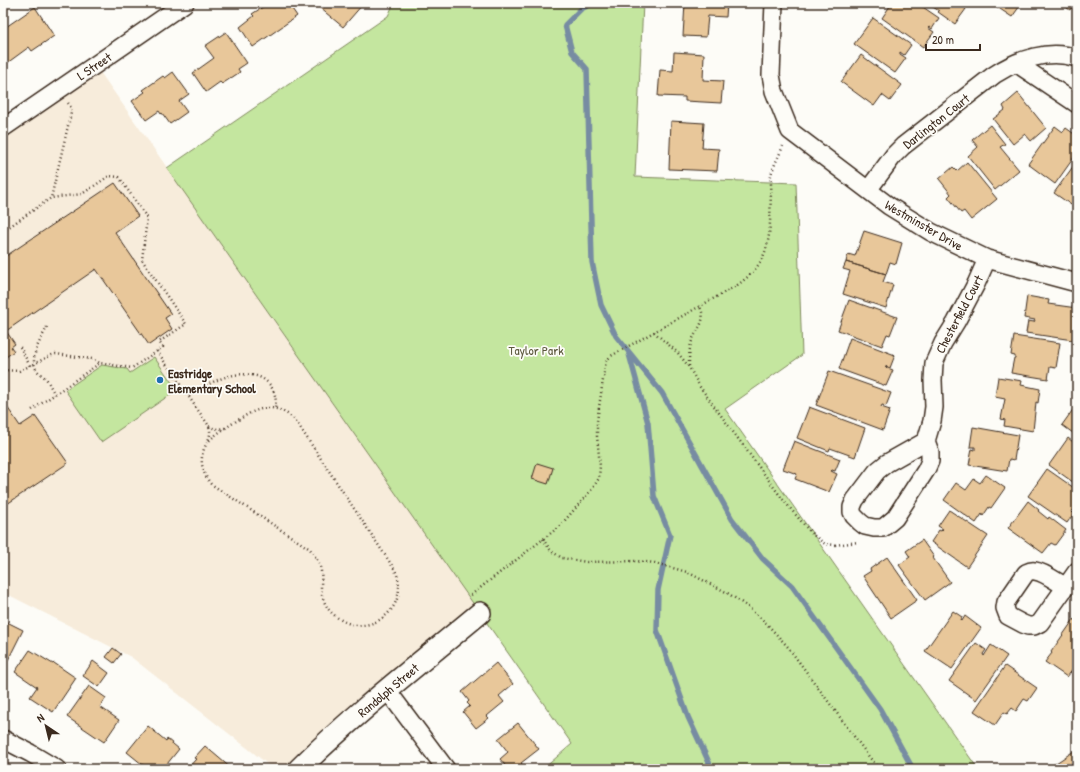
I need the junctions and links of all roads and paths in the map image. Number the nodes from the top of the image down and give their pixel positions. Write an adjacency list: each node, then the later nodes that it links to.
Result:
1 (185, 3): 7 (street, L Street)
2 (774, 3): 8 (street)
3 (1077, 58): 4 (street, Darlington Court)
4 (1016, 63): 6 (street); 9 (street, Darlington Court)
5 (66, 99): 10 (path)
6 (1077, 104)
7 (3, 128)
8 (790, 131): 9 (street, Westminster Drive); 14 (path)
9 (868, 190): 12 (street, Westminster Drive)
10 (51, 198): 11 (path); 18 (path)
11 (3, 231)
12 (987, 259): 13 (street, Westminster Drive); 30 (street, Chesterfield Court)
13 (1077, 283)
14 (700, 307): 16 (path); 22 (path)
15 (48, 327): 20 (path)
16 (654, 332): 22 (path); 32 (path)
17 (20, 347): 21 (path)
18 (157, 350): 19 (path); 25 (path)
19 (100, 363): 20 (path); 24 (path)
20 (34, 364): 21 (path); 24 (path)
21 (30, 366): 23 (path)
22 (689, 367): 33 (path)
23 (3, 370)
24 (55, 394): 27 (path)
25 (189, 396): 26 (path); 28 (path)
26 (276, 408): 29 (path); 31 (path)
27 (32, 410)
28 (208, 426): 29 (path); 31 (path)
29 (227, 427): 31 (path)
30 (926, 441): 30 (street, Chesterfield Court)
31 (208, 442)
32 (543, 539): 36 (path); 42 (path)
33 (859, 542)
34 (1077, 571): 35 (street)
35 (1066, 587)
36 (474, 605): 37 (street, Randolph Street)
37 (387, 690): 40 (street, Randolph Street); 41 (street)
38 (3, 739): 39 (street)
39 (57, 769)
40 (299, 769)
41 (446, 769)
42 (880, 769)

